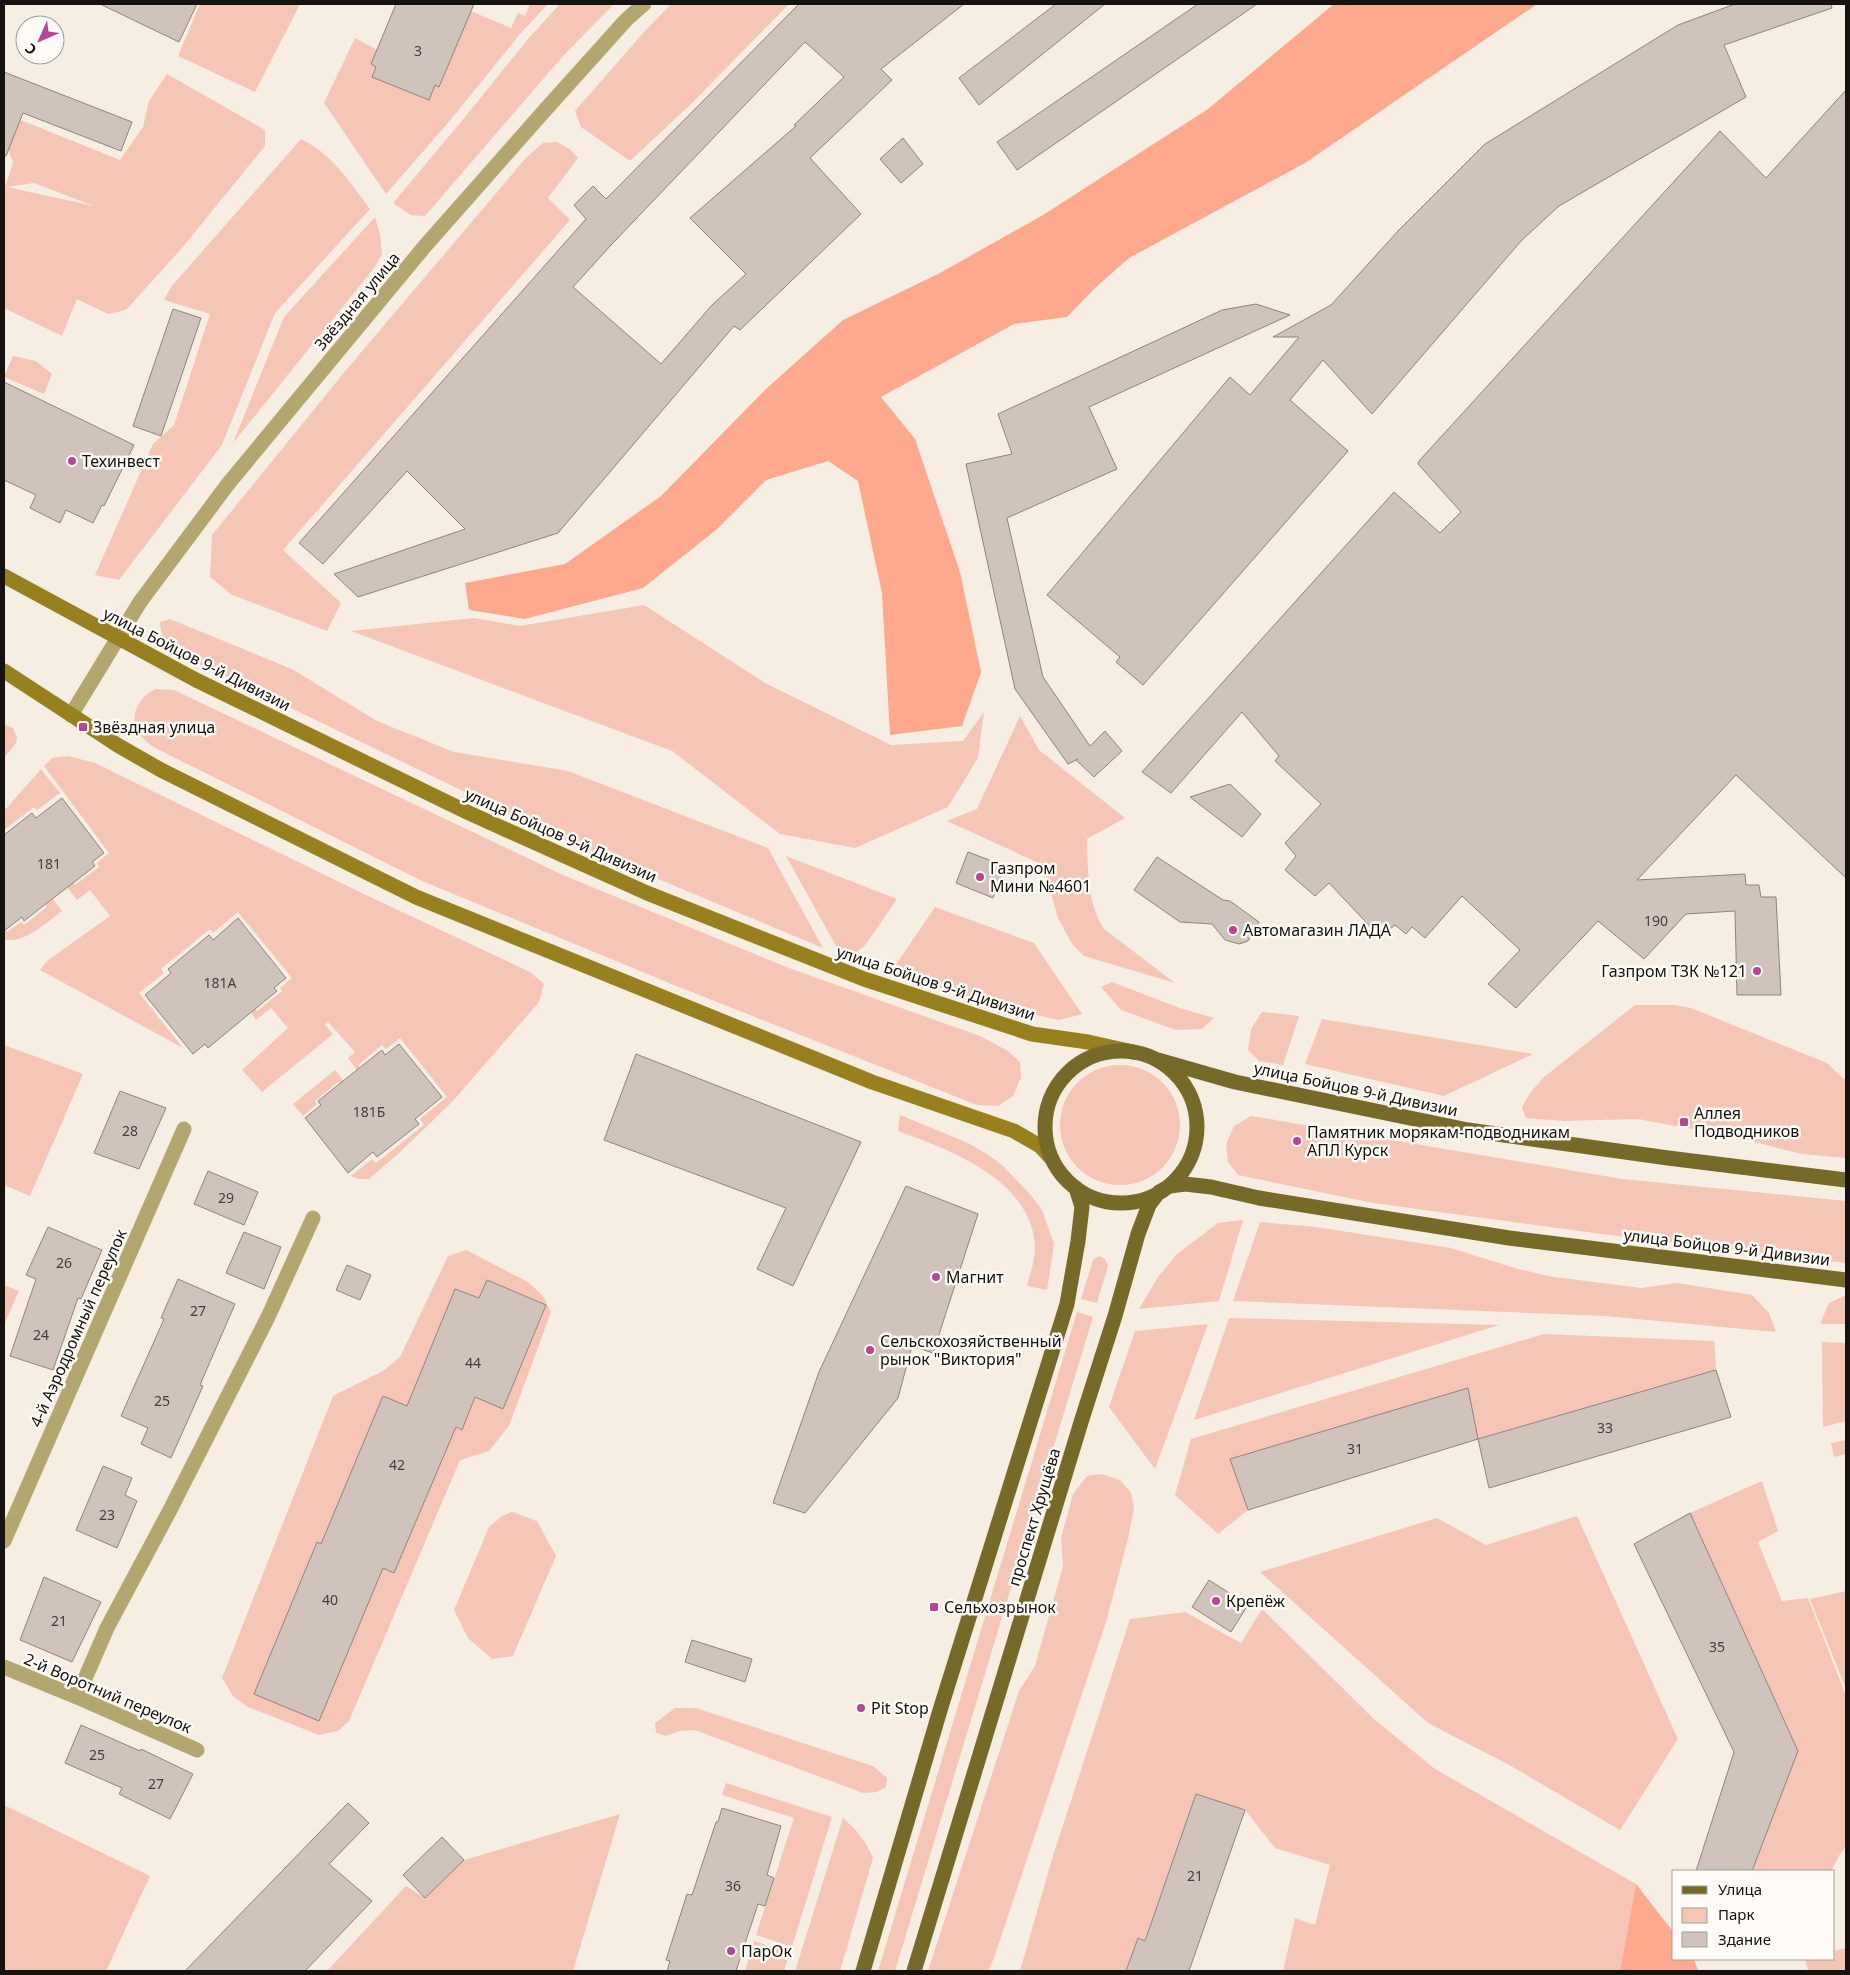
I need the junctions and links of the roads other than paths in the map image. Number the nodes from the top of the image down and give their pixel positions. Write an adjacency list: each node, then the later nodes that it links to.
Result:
1 (644, 4): 3 (street, Звёздная улица)
2 (4, 576): 3 (main road, улица Бойцов 9-й Дивизии)
3 (118, 639): 5 (street, Звёздная улица); 6 (main road, улица Бойцов 9-й Дивизии)
4 (4, 671): 5 (main road)
5 (72, 715): 9 (main road)
6 (1133, 1052): 7 (main road); 9 (main road)
7 (1158, 1060): 10 (main road, улица Бойцов 9-й Дивизии); 12 (main road)
8 (184, 1129): 15 (street, 4-й Аэродромный переулок)
9 (1052, 1159): 11 (main road)
10 (1846, 1180)
11 (1076, 1188): 12 (main road); 19 (main road, проспект Хрущёва)
12 (1159, 1192): 14 (main road, улица Бойцов 9-й Дивизии); 20 (main road, проспект Хрущёва)
13 (313, 1218): 17 (street)
14 (1846, 1280)
15 (4, 1541)
16 (4, 1667): 17 (street, 2-й Воротний переулок)
17 (77, 1697): 18 (street, 2-й Воротний переулок)
18 (197, 1750)
19 (863, 1971)
20 (914, 1971)

